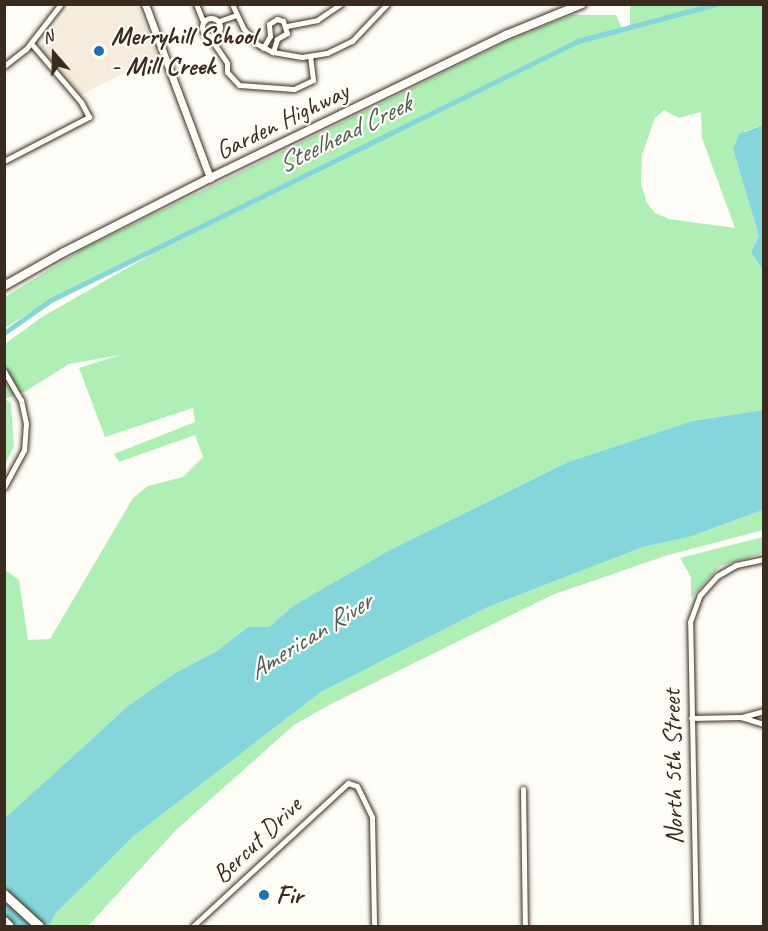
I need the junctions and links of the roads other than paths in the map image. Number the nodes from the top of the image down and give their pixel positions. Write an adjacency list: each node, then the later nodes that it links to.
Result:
1 (61, 4): 13 (street)
2 (145, 4): 19 (main road)
3 (196, 4): 9 (street)
4 (232, 4): 8 (street)
5 (341, 4): 11 (street)
6 (387, 4): 16 (street)
7 (582, 4): 19 (main road, Garden Highway)
8 (236, 15): 10 (street); 14 (street)
9 (203, 21): 10 (street); 12 (street)
10 (219, 21): 12 (street)
11 (287, 26): 14 (street); 15 (street)
12 (209, 36): 16 (street)
13 (31, 43): 17 (street); 18 (street)
14 (263, 48): 15 (street)
15 (273, 52): 16 (street)
16 (310, 57)
17 (4, 66)
18 (4, 161)
19 (210, 178): 20 (main road, Garden Highway)
20 (4, 286)
21 (5, 372): 22 (street)
22 (4, 487)
23 (764, 559): 26 (street, North 5th Street)
24 (764, 711): 25 (street); 27 (street)
25 (741, 717): 26 (street); 27 (street)
26 (691, 718): 37 (street, North 5th Street)
27 (764, 723)
28 (523, 789): 36 (street)
29 (4, 895): 32 (highway); 33 (highway)
30 (4, 921): 31 (highway)
31 (9, 927)
32 (31, 927)
33 (39, 927)
34 (193, 927): 35 (street, Bercut Drive)
35 (374, 927)
36 (525, 927)
37 (696, 927)

